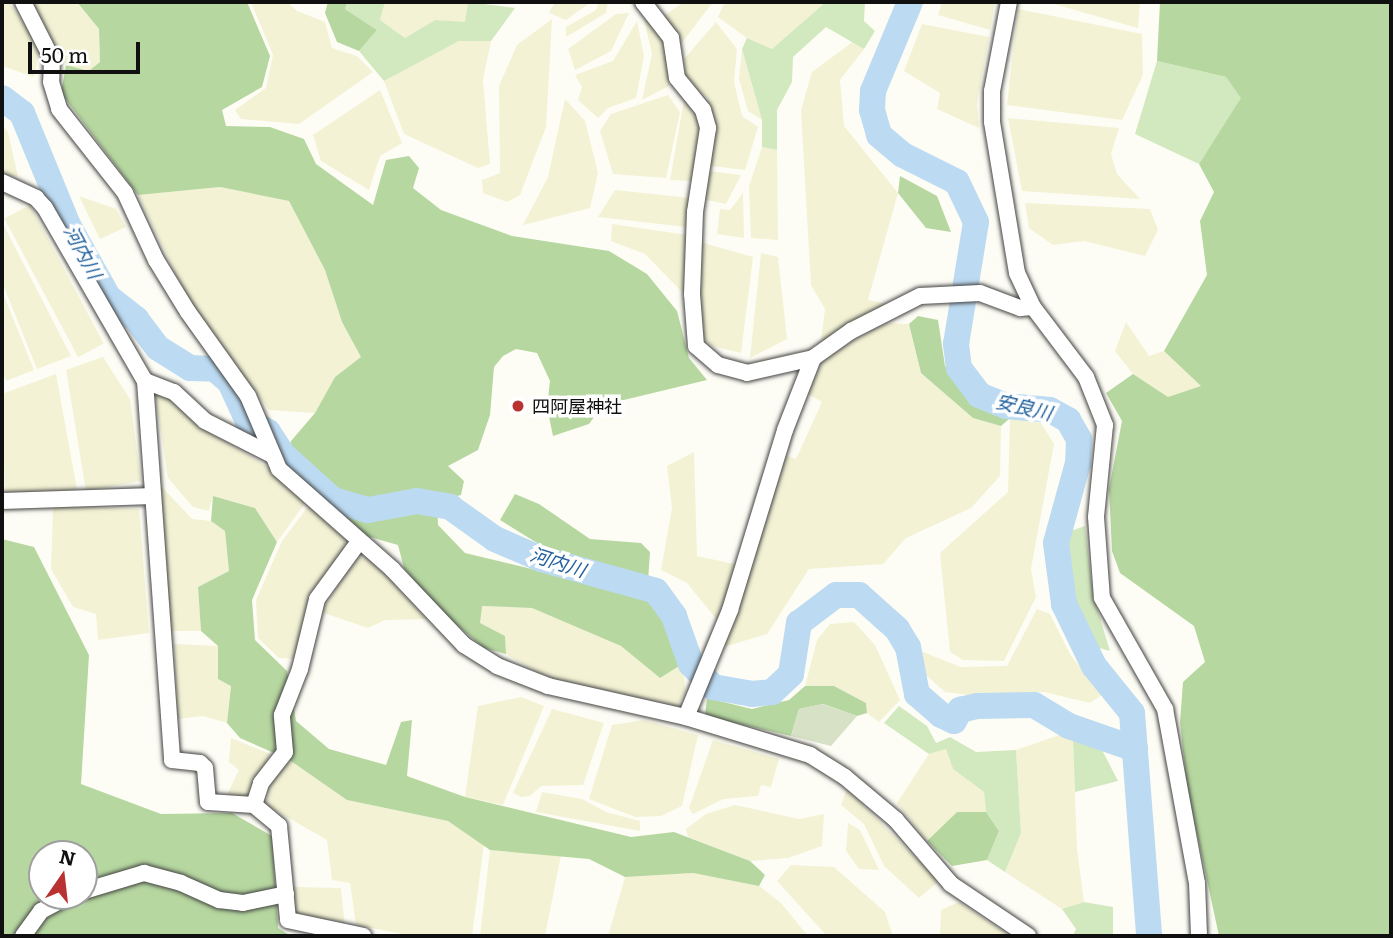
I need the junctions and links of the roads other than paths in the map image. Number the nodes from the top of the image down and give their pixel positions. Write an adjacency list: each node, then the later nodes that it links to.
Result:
1 (23, 2): 8 (street)
2 (643, 2): 6 (street)
3 (1009, 2): 5 (street)
4 (2, 182): 7 (street)
5 (1033, 307): 6 (street); 20 (street)
6 (813, 358): 12 (street)
7 (145, 381): 8 (street); 9 (street)
8 (267, 448): 11 (street)
9 (153, 496): 10 (street); 13 (street)
10 (2, 502)
11 (358, 543): 12 (street); 13 (street)
12 (686, 717): 19 (street)
13 (254, 805): 15 (street)
14 (98, 887): 15 (street)
15 (286, 894): 18 (street)
16 (43, 910): 17 (street)
17 (23, 936)
18 (363, 936)
19 (1028, 936)
20 (1199, 936)

